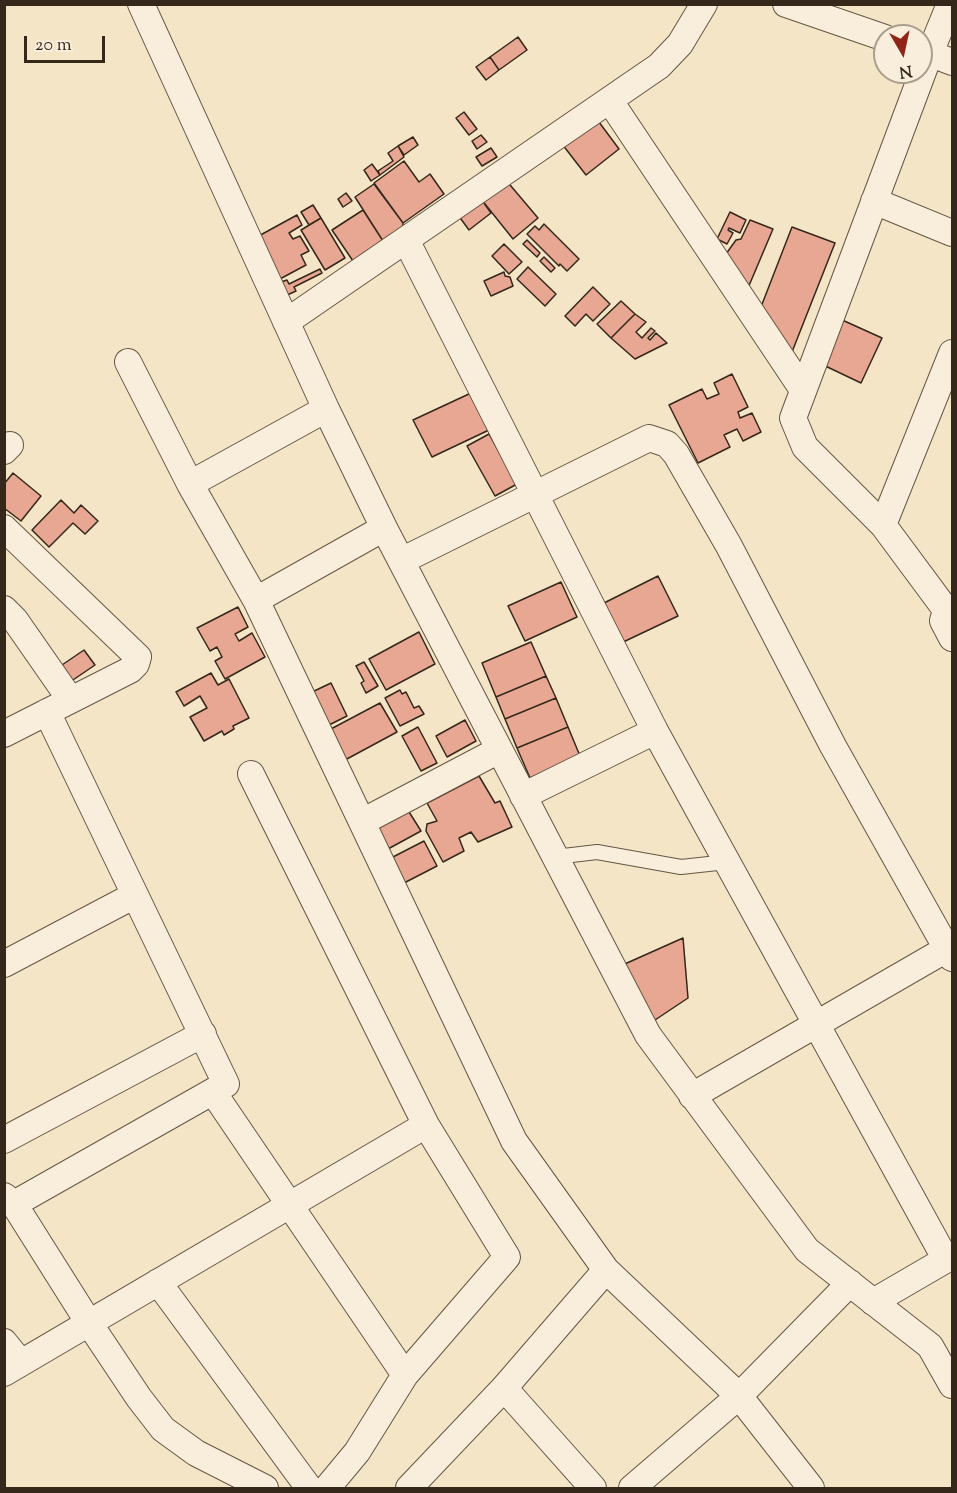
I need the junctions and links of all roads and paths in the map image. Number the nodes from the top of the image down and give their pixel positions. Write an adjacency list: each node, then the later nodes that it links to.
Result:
1 (141, 4): 11 (street)
2 (704, 4): 7 (street)
3 (950, 4): 6 (street)
4 (794, 6): 5 (street)
5 (873, 34)
6 (934, 55): 8 (street)
7 (610, 101): 10 (street); 14 (street)
8 (874, 201): 9 (street); 14 (street)
9 (952, 233)
10 (406, 240): 11 (street); 17 (street)
11 (286, 322): 15 (street)
12 (952, 353): 18 (street)
13 (128, 362): 16 (street)
14 (803, 390): 18 (street)
15 (326, 409): 16 (street); 20 (street)
16 (190, 484): 22 (street)
17 (535, 494): 21 (street); 28 (street); 37 (street)
18 (883, 525): 24 (street)
19 (4, 528): 26 (street)
20 (384, 528): 21 (street); 22 (street)
21 (403, 560): 30 (street)
22 (256, 600): 33 (street)
23 (4, 609): 26 (street)
24 (950, 611): 25 (street)
25 (952, 638)
26 (70, 699): 27 (street)
27 (47, 712): 29 (street); 36 (street)
28 (655, 731): 32 (street); 35 (street)
29 (4, 734)
30 (499, 750): 32 (street); 33 (street)
31 (251, 774): 43 (street)
32 (523, 796): 34 (street)
33 (362, 822): 48 (street)
34 (555, 857): 35 (lane); 42 (street)
35 (727, 862): 39 (street)
36 (135, 895): 38 (street); 40 (street)
37 (951, 951): 39 (street)
38 (4, 964)
39 (817, 1025): 42 (street); 47 (street)
40 (203, 1034): 41 (street); 44 (street)
41 (213, 1092): 45 (street); 46 (street)
42 (693, 1096): 50 (street)
43 (426, 1125): 46 (street); 56 (street)
44 (4, 1140)
45 (9, 1200): 52 (street)
46 (288, 1206): 49 (street); 56 (street)
47 (949, 1258): 51 (street)
48 (606, 1270): 58 (street); 59 (street)
49 (158, 1282): 52 (street); 61 (street)
50 (850, 1283): 51 (street); 59 (street)
51 (873, 1302): 54 (street)
52 (89, 1323): 55 (street); 60 (street)
53 (4, 1342): 55 (street)
54 (941, 1346): 57 (street)
55 (13, 1368)
56 (405, 1375): 62 (street)
57 (952, 1385)
58 (504, 1388): 63 (street); 64 (street)
59 (739, 1396): 65 (street); 66 (street)
60 (265, 1488)
61 (309, 1488)
62 (327, 1488)
63 (409, 1488)
64 (593, 1488)
65 (632, 1488)
66 (811, 1488)

